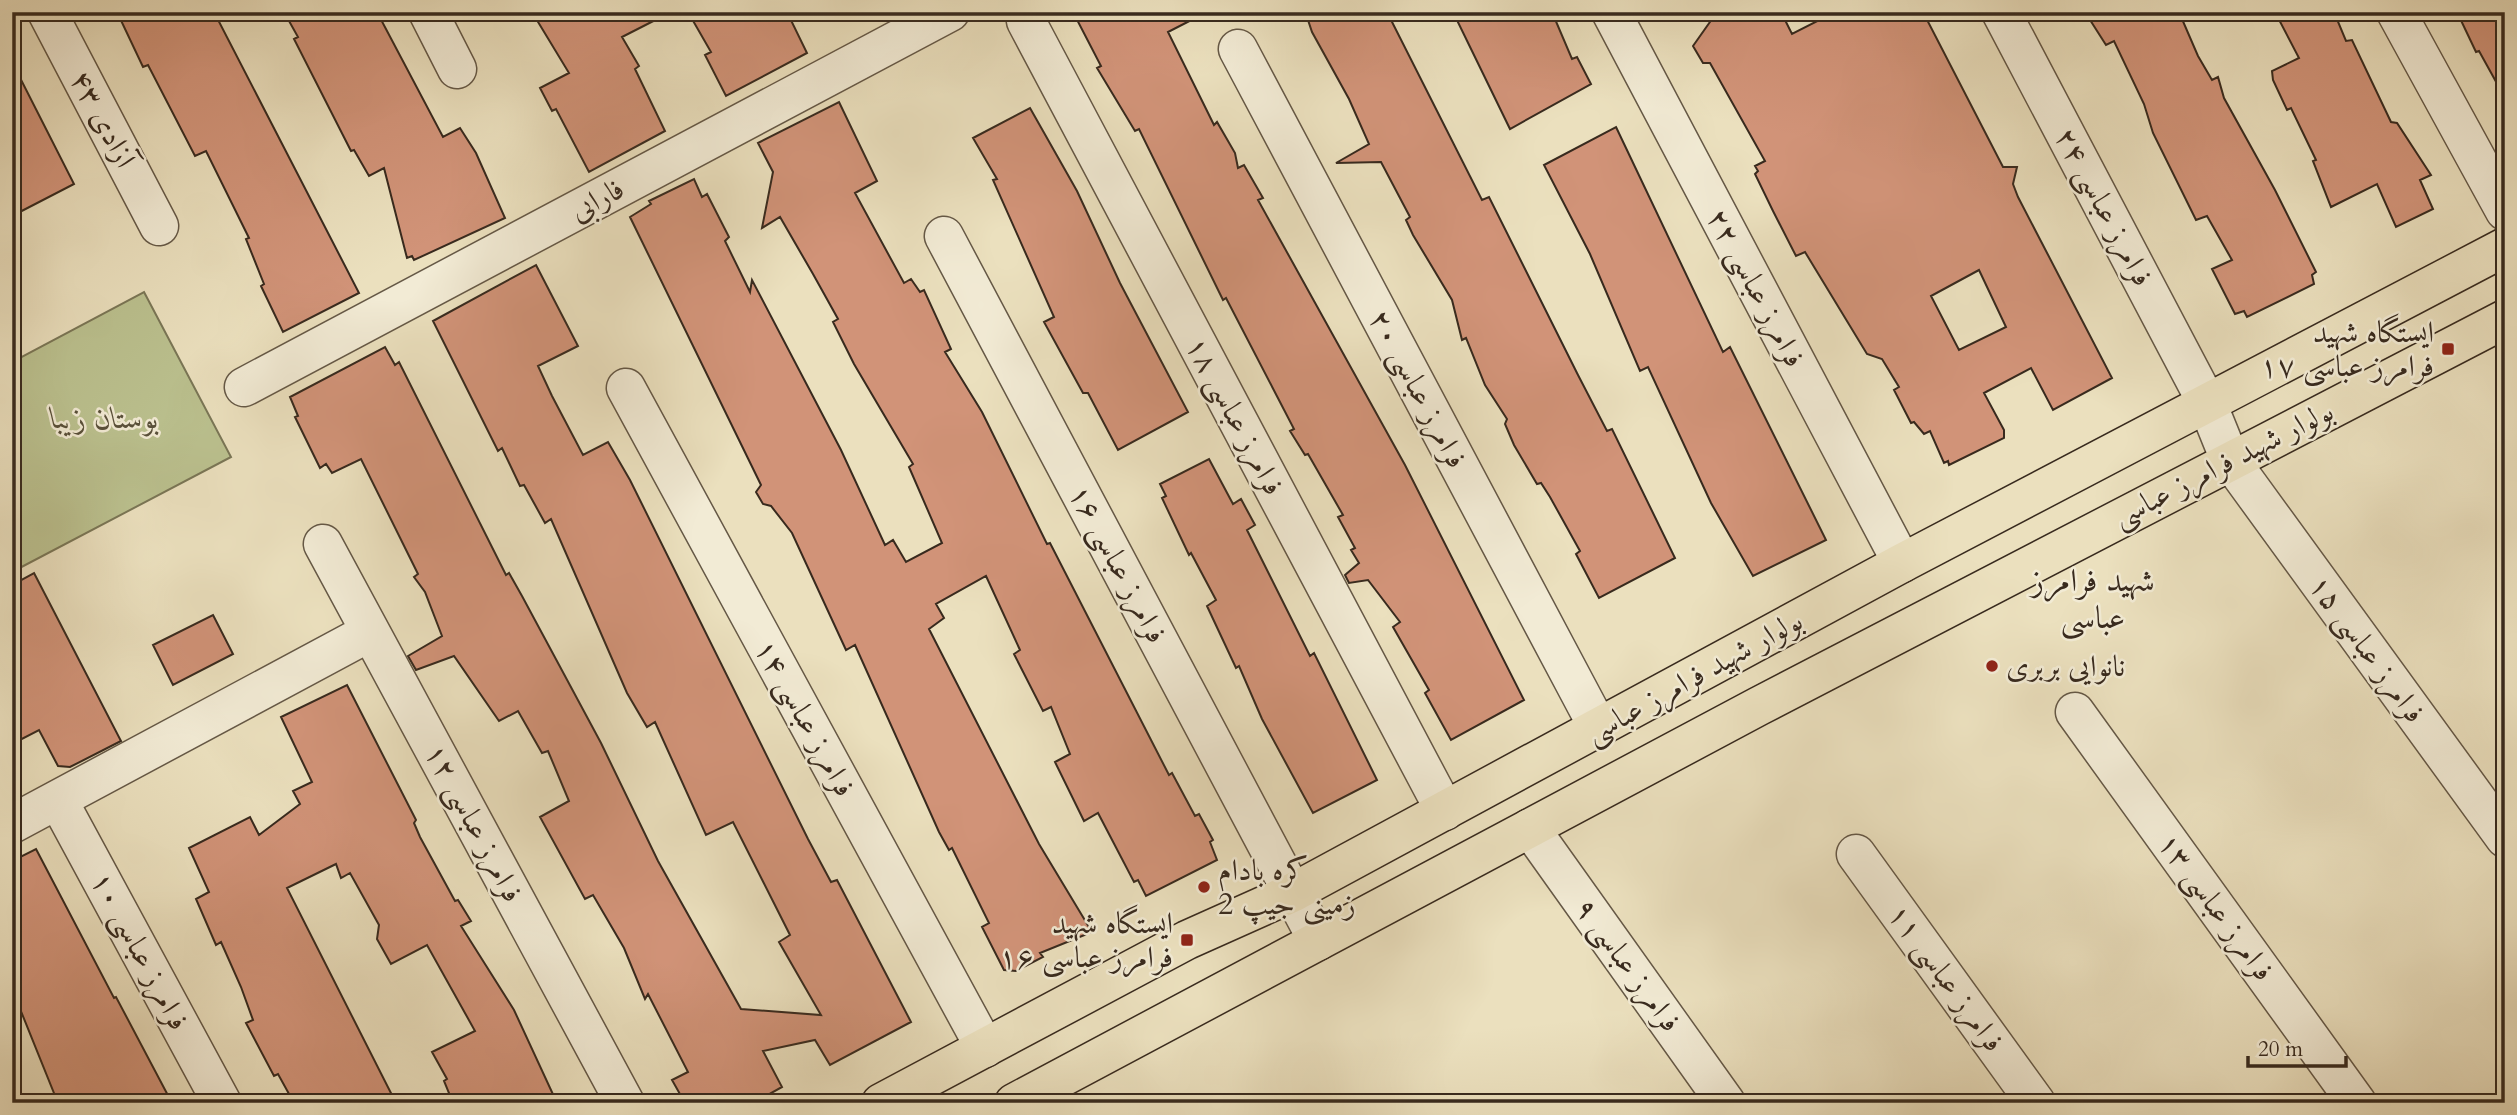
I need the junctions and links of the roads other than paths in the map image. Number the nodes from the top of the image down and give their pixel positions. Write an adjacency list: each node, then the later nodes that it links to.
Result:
1 (47, 12): 11 (street, ۴۳ آزادی)
2 (428, 12): 9 (street)
3 (950, 12): 15 (street, فارابی)
4 (1611, 12): 20 (street, فرامرز عباسی ۲۲)
5 (2001, 12): 17 (street, فرامرز عباسی ۲۴)
6 (2396, 12): 10 (street)
7 (1026, 21): 25 (street, فرامرز عباسی ۱۸)
8 (1238, 49): 23 (street, فرامرز عباسی ۲۰)
9 (457, 69)
10 (2505, 211)
11 (159, 226)
12 (944, 236): 30 (street, فرامرز عباسی ۱۶)
13 (2505, 247): 17 (main road, بولوار شهید فرامرز عباسی)
14 (2505, 319): 18 (main road, بولوار شهید فرامرز عباسی)
15 (244, 387)
16 (626, 388): 32 (street, فرامرز عباسی ۱۴)
17 (2207, 402): 18 (street, فرامرز عباسی ۲۴); 20 (main road, بولوار شهید فرامرز عباسی)
18 (2230, 460): 27 (main road, بولوار شهید فرامرز عباسی); 28 (street, فرامرز عباسی ۱۵)
19 (323, 544): 21 (street, فرامرز عباسی ۱۲)
20 (1902, 563): 23 (main road, بولوار شهید فرامرز عباسی)
21 (370, 632): 24 (street); 34 (street, فرامرز عباسی ۱۲)
22 (2075, 712): 39 (street, فرامرز عباسی ۱۳)
23 (1599, 729): 25 (main road, بولوار شهید فرامرز عباسی)
24 (58, 800): 26 (street); 33 (street, فرامرز عباسی ۱۰)
25 (1445, 811): 30 (main road, بولوار شهید فرامرز عباسی)
26 (12, 824)
27 (1530, 828): 31 (main road, بولوار شهید فرامرز عباسی); 37 (street, فرامرز عباسی ۹)
28 (2505, 838)
29 (1856, 854): 38 (street, فرامرز عباسی ۱۱)
30 (1292, 893): 31 (street, فرامرز عباسی ۱۶); 32 (main road, بولوار شهید فرامرز عباسی)
31 (1318, 941): 36 (main road, بولوار شهید فرامرز عباسی)
32 (985, 1048): 35 (main road, بولوار شهید فرامرز عباسی)
33 (222, 1103)
34 (625, 1103)
35 (881, 1103)
36 (1014, 1103)
37 (1726, 1103)
38 (2036, 1103)
39 (2357, 1103)

